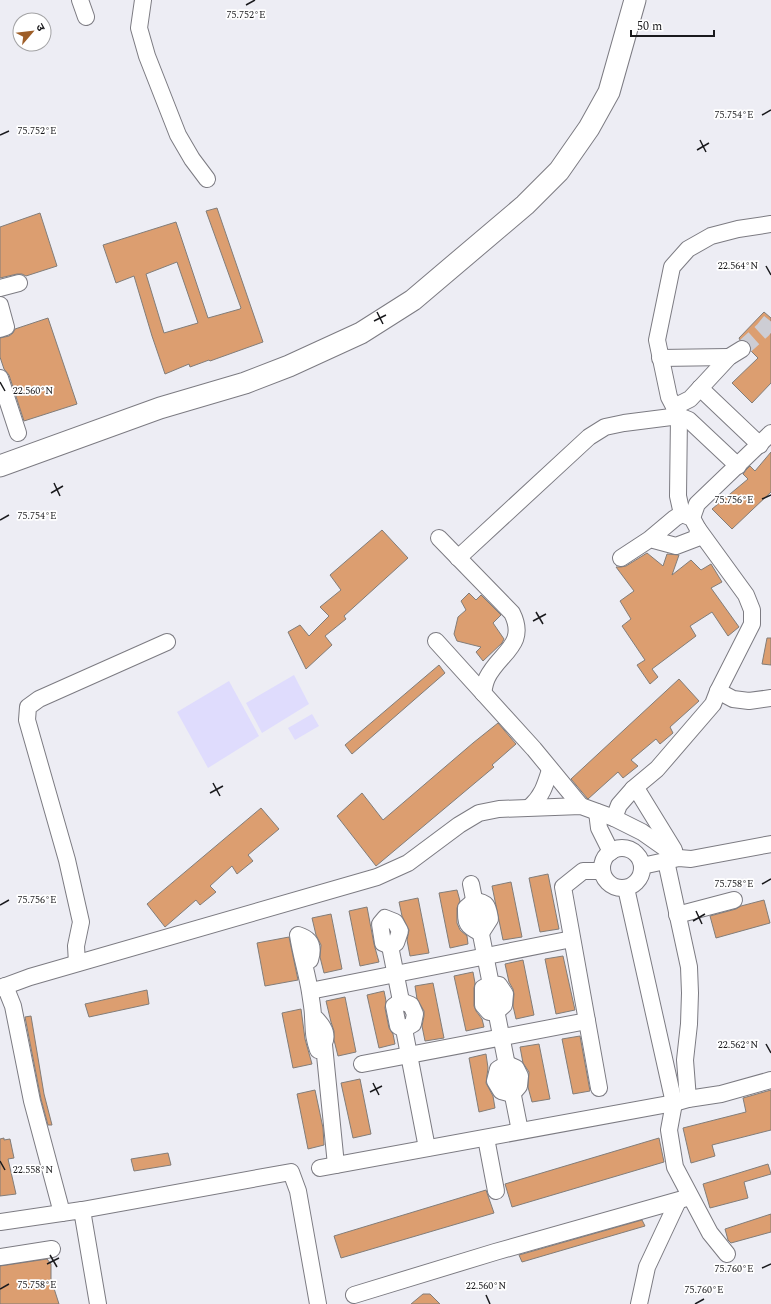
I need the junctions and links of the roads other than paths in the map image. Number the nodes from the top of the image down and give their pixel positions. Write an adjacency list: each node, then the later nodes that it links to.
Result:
1 (80, 0): 4 (street)
2 (142, 0): 5 (street)
3 (635, 0): 19 (main road)
4 (86, 17)
5 (207, 179)
6 (771, 224): 11 (street)
7 (19, 283): 8 (street)
8 (0, 288)
9 (0, 305): 10 (street)
10 (0, 329)
11 (660, 358): 13 (street); 15 (street)
12 (0, 378): 14 (street)
13 (700, 388): 15 (street); 18 (street)
14 (7, 394): 17 (street)
15 (676, 411): 20 (street); 21 (street); 24 (street)
16 (771, 433): 18 (street)
17 (18, 434)
18 (760, 445): 20 (street)
19 (0, 466)
20 (738, 466): 21 (street)
21 (690, 520): 23 (street); 23 (street); 28 (street)
22 (440, 538): 24 (street)
23 (650, 539): 25 (street)
24 (458, 558): 29 (street)
25 (621, 558)
26 (436, 641): 29 (street)
27 (166, 642): 50 (street)
28 (718, 691): 30 (street); 32 (street)
29 (483, 693): 31 (street)
30 (771, 698)
31 (550, 770): 33 (street); 34 (street)
32 (632, 789): 36 (street); 40 (street)
33 (580, 806): 34 (street); 35 (street)
34 (530, 807): 50 (street)
35 (597, 812): 36 (street); 39 (street)
36 (614, 818): 40 (street)
37 (771, 834): 40 (street)
38 (771, 844): 40 (street)
39 (611, 852): 41 (street); 42 (street)
40 (673, 860): 41 (street); 46 (street)
41 (642, 866): 44 (street)
42 (602, 871): 44 (street); 47 (street)
43 (471, 884): 49 (street)
44 (626, 888): 61 (street)
45 (734, 900): 46 (street)
46 (677, 915): 61 (street)
47 (572, 939): 49 (street); 55 (street)
48 (390, 946): 52 (street)
49 (485, 956): 52 (street); 56 (street)
50 (77, 963): 53 (street)
51 (304, 963): 54 (street)
52 (395, 974): 54 (street); 57 (street)
53 (2, 987): 70 (street)
54 (310, 991): 65 (street)
55 (587, 1021): 56 (street); 60 (street)
56 (501, 1037): 57 (street); 62 (street)
57 (409, 1055): 58 (street); 64 (street)
58 (362, 1064)
59 (771, 1080): 61 (street)
60 (598, 1088)
61 (681, 1101): 62 (street); 68 (street)
62 (520, 1131): 63 (street)
63 (486, 1138): 64 (street); 67 (street)
64 (427, 1148): 65 (street)
65 (336, 1165): 66 (street)
66 (320, 1168)
67 (496, 1191)
68 (684, 1199): 73 (street); 75 (street); 78 (street)
69 (82, 1210): 70 (street); 76 (street); 77 (street)
70 (62, 1213): 71 (street)
71 (0, 1222)
72 (52, 1249): 74 (street)
73 (727, 1254)
74 (0, 1257)
75 (354, 1295)
76 (98, 1304)
77 (318, 1304)
78 (639, 1304)

